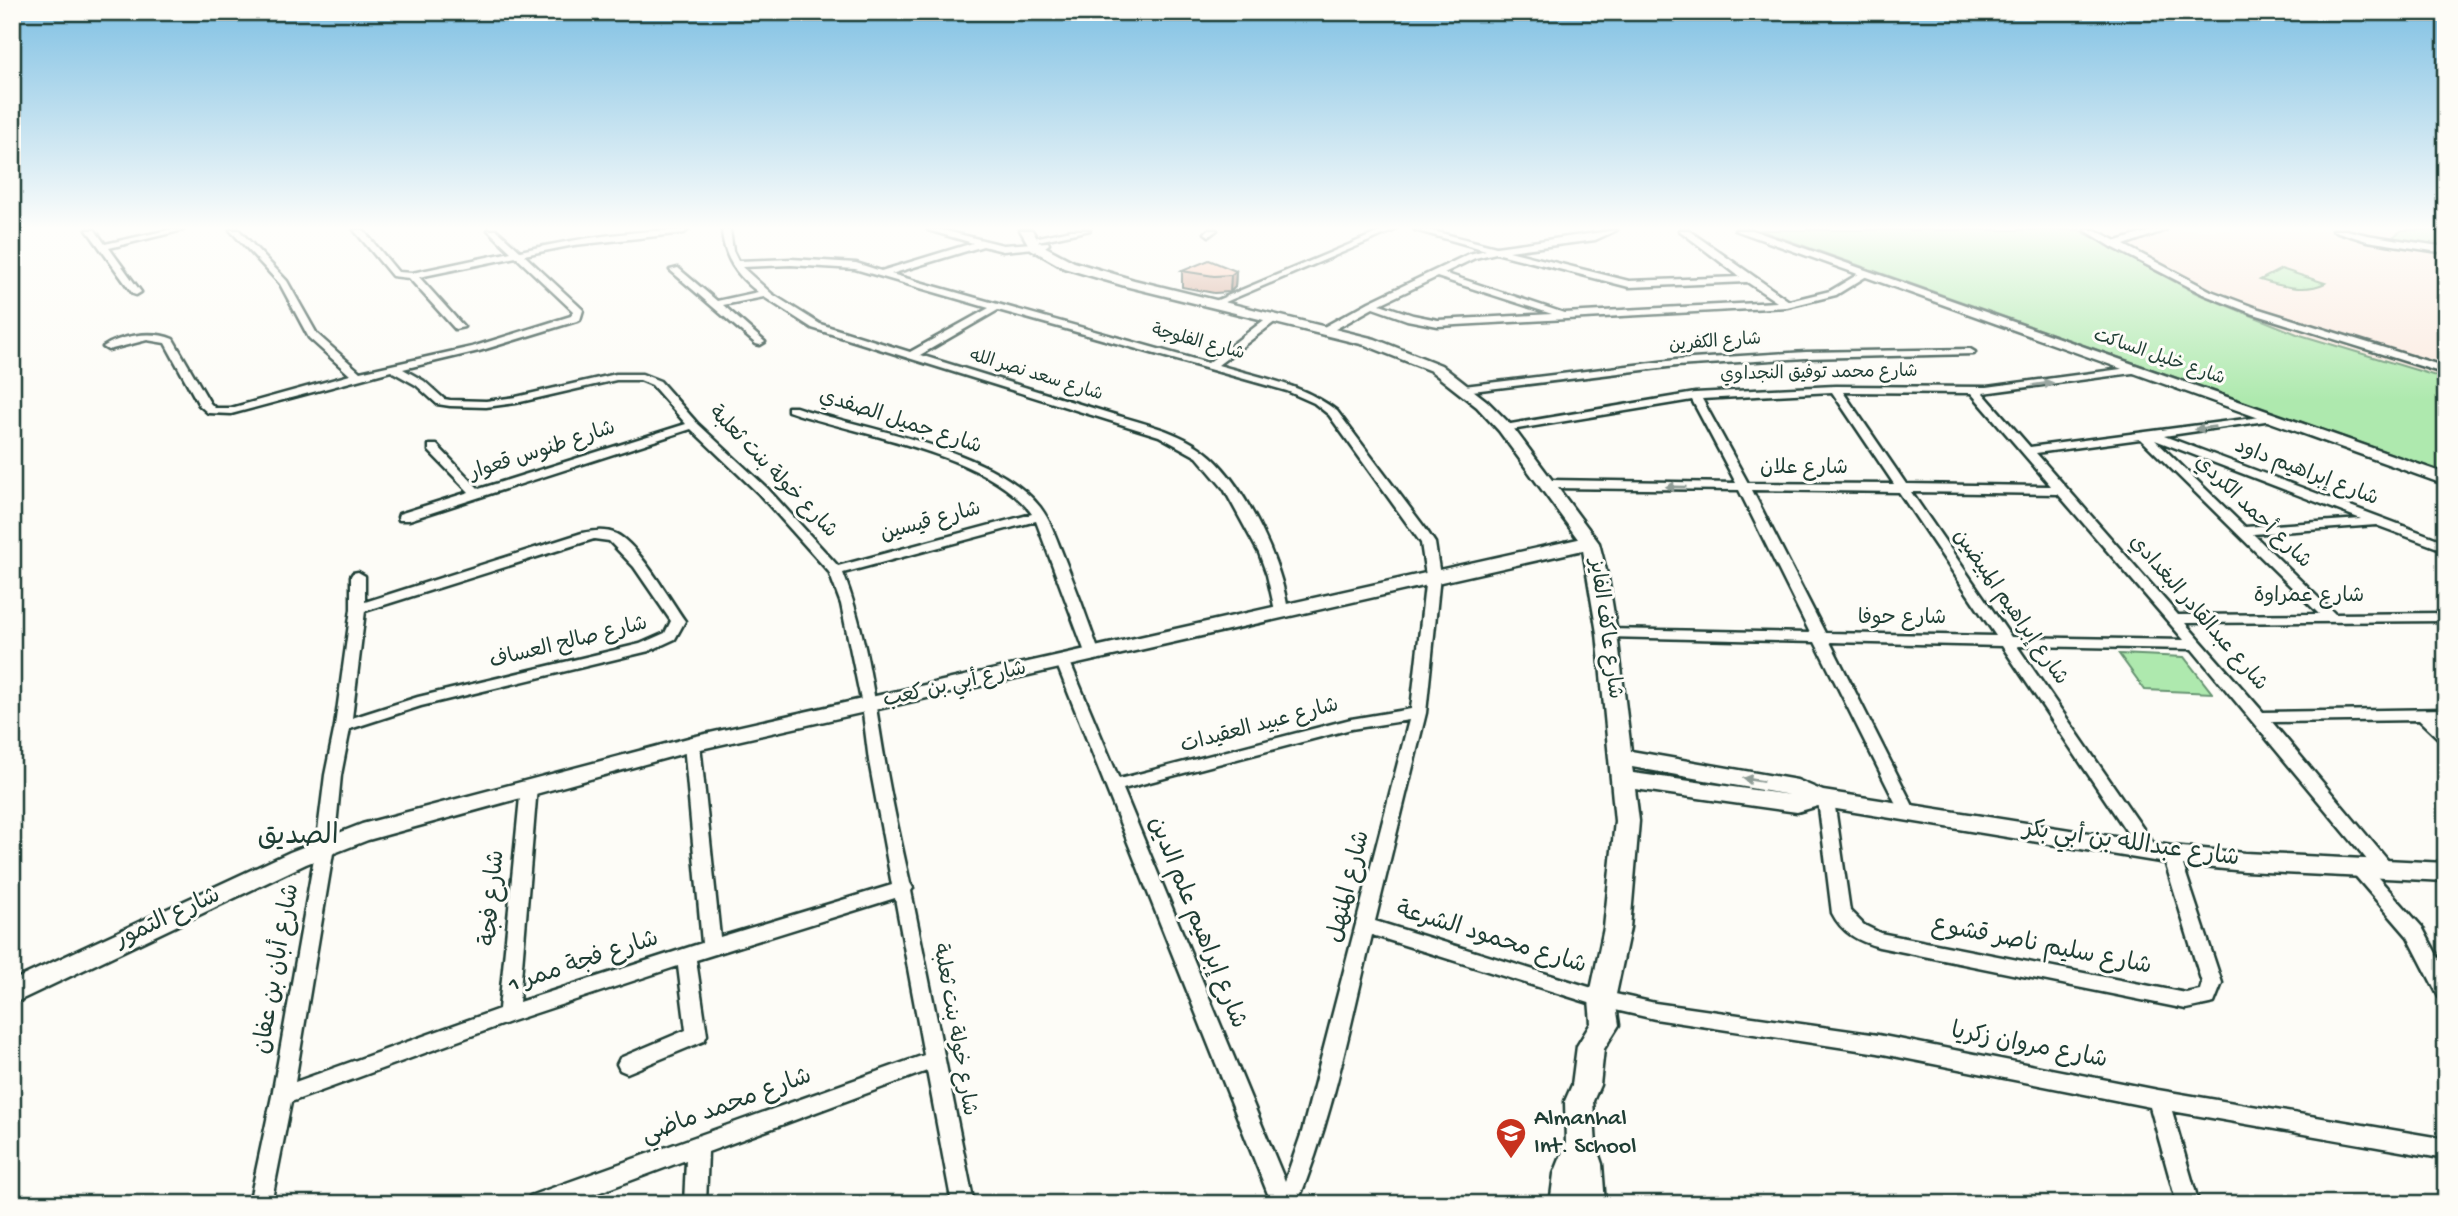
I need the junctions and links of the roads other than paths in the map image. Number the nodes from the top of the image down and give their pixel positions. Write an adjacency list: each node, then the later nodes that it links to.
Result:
1 (132, 287): 16 (street)
2 (287, 287): 35 (street)
3 (422, 287): 25 (street)
4 (553, 287): 32 (street)
5 (695, 287): 18 (street)
6 (761, 287): 17 (street, شارع سعد نصر الله)
7 (929, 287): 22 (street, شارع الفلوجة)
8 (1145, 287): 19 (street, شارع عاكف الفايز)
9 (1255, 287): 19 (street)
10 (1407, 287): 20 (street)
11 (1477, 287): 23 (street)
12 (1761, 287): 21 (street)
13 (1844, 287): 21 (street)
14 (1901, 287): 33 (street, شارع خليل الساكت)
15 (2198, 287): 34 (street)
16 (136, 292)
17 (768, 293): 18 (street); 30 (street, شارع سعد نصر الله)
18 (716, 304): 27 (street)
19 (1213, 304): 24 (street, شارع عاكف الفايز)
20 (1372, 304): 23 (street); 26 (street)
21 (1787, 304): 23 (street)
22 (997, 307): 30 (street); 31 (street, شارع الفلوجة)
23 (1567, 316)
24 (1272, 319): 26 (street, شارع عاكف الفايز); 31 (street)
25 (459, 327)
26 (1326, 330): 36 (street, شارع عاكف الفايز)
27 (760, 342)
28 (108, 347): 35 (street)
29 (1970, 352): 36 (street, شارع الكفرين)
30 (911, 356): 63 (street, شارع سعد نصر الله)
31 (1212, 365): 61 (street, شارع الفلوجة)
32 (393, 368): 35 (street); 42 (street, شارع خولة بنت ثعلبة)
33 (2136, 370): 38 (street, شارع محمد توفيق النجداوي, one-way to 33); 41 (street, شارع خليل الساكت)
34 (2446, 371)
35 (358, 376)
36 (1464, 389): 43 (street, شارع عاكف الفايز)
37 (1835, 389): 38 (street, شارع محمد توفيق النجداوي); 39 (street, شارع محمد توفيق النجداوي); 50 (street, شارع إبراهيم المبيضين)
38 (1975, 391): 46 (street, شارع عبدالقادر البغدادي)
39 (1695, 396): 43 (street, شارع محمد توفيق النجداوي); 49 (street)
40 (792, 410): 53 (street, شارع جميل الصفدي)
41 (2273, 417): 44 (street, one-way to 44); 47 (street, شارع خليل الساكت)
42 (693, 425): 52 (street, شارع طنوس قعوار); 59 (street, شارع خولة بنت ثعلبة)
43 (1505, 428): 48 (street, شارع عاكف الفايز)
44 (2149, 436): 46 (street); 55 (street, شارع إبراهيم داود); 56 (street, شارع أحمد الكردي)
45 (433, 448): 52 (street)
46 (2028, 451): 51 (street, شارع عبدالقادر البغدادي)
47 (2446, 480)
48 (1549, 484): 49 (street, شارع علان, one-way to 48); 57 (street, شارع عاكف الفايز)
49 (1744, 488): 50 (street, شارع علان); 68 (street)
50 (1902, 489): 51 (street, شارع علان); 69 (street, شارع إبراهيم المبيضين)
51 (2059, 490): 66 (street, شارع عبدالقادر البغدادي)
52 (477, 494): 54 (street, شارع طنوس قعوار)
53 (1039, 516): 59 (street, شارع قيسين); 71 (street, شارع جميل الصفدي)
54 (404, 517)
55 (2378, 522): 56 (street); 58 (street, شارع إبراهيم داود)
56 (2243, 531): 65 (street, شارع أحمد الكردي)
57 (1590, 543): 61 (street, شارع أبي بن كعب); 67 (street, شارع عاكف الفايز)
58 (2446, 547)
59 (835, 571): 73 (street, شارع خولة بنت ثعلبة)
60 (358, 576): 62 (street, شارع أبان بن عفان)
61 (1433, 576): 63 (street, شارع أبي بن كعب); 74 (street, شارع المنهل)
62 (358, 609): 78 (street, شارع أبان بن عفان); 78 (street, شارع صالح العساف)
63 (1281, 612): 71 (street, شارع أبي بن كعب)
64 (2446, 617): 65 (street, شارع عمراوة)
65 (2332, 618): 66 (street, شارع عمراوة)
66 (2173, 619): 70 (street, شارع عبدالقادر البغدادي)
67 (1607, 633): 68 (street, شارع حوفا); 81 (street, شارع عاكف الفايز)
68 (1821, 639): 69 (street, شارع حوفا); 85 (street)
69 (2007, 640): 70 (street, شارع حوفا); 87 (street, شارع إبراهيم المبيضين)
70 (2196, 645): 77 (street, شارع عبدالقادر البغدادي)
71 (1093, 655): 72 (street, شارع أبي بن كعب)
72 (1063, 662): 73 (street, شارع أبي بن كعب); 82 (street, شارع إبراهيم علم الدين)
73 (870, 705): 80 (street, شارع أبي بن كعب); 91 (street, شارع خولة بنت ثعلبة)
74 (1418, 713): 82 (street, شارع عبيد العقيدات); 92 (street, شارع المنهل)
75 (2446, 714): 76 (street)
76 (2423, 715): 77 (street); 79 (street)
77 (2259, 717): 89 (street, شارع عبدالقادر البغدادي)
78 (344, 726): 86 (street, شارع أبان بن عفان)
79 (2446, 736)
80 (692, 744): 83 (street, شارع أبي بن كعب); 93 (street)
81 (1622, 768): 84 (street, شارع عبدالله بن أبي بكر); 97 (street, شارع عاكف الفايز)
82 (1114, 786): 110 (street, شارع إبراهيم علم الدين)
83 (529, 787): 86 (street, شارع أبي بن كعب); 98 (street, شارع فجة)
84 (1822, 799): 85 (street, شارع عبدالله بن أبي بكر); 87 (street, شارع سليم ناصر قشوع)
85 (1908, 812): 87 (street, شارع عبدالله بن أبي بكر)
86 (325, 847): 96 (street, شارع التمور); 101 (street, شارع أبان بن عفان)
87 (2160, 853): 88 (street, شارع عبدالله بن أبي بكر)
88 (2358, 867): 89 (street, شارع عبدالله بن أبي بكر); 95 (street)
89 (2384, 868): 90 (street, شارع عبدالله بن أبي بكر)
90 (2446, 872)
91 (904, 888): 93 (street, شارع فجة ممر 1); 99 (street, شارع خولة بنت ثعلبة)
92 (1366, 926): 97 (street, شارع محمود الشرعة); 110 (street, شارع المنهل)
93 (712, 947): 94 (street, شارع فجة ممر 1)
94 (686, 956): 98 (street, شارع فجة ممر 1); 100 (street)
95 (2445, 985)
96 (12, 993)
97 (1602, 999): 102 (street, شارع مروان زكريا); 104 (street, شارع عاكف الفايز)
98 (508, 1014): 101 (street, شارع فجة ممر 1)
99 (934, 1059): 103 (street, شارع محمد ماضي); 109 (street, شارع خولة بنت ثعلبة)
100 (627, 1064)
101 (282, 1096): 106 (street, شارع أبان بن عفان)
102 (2158, 1099): 105 (street, شارع مروان زكريا); 113 (street)
103 (697, 1146): 107 (street, شارع محمد ماضي); 108 (street)
104 (1581, 1146): 111 (street, شارع عاكف الفايز); 112 (street, شارع عاكف الفايز)
105 (2446, 1149)
106 (260, 1204)
107 (538, 1204)
108 (695, 1204)
109 (962, 1204)
110 (1284, 1204)
111 (1565, 1204)
112 (1590, 1204)
113 (2188, 1204)

